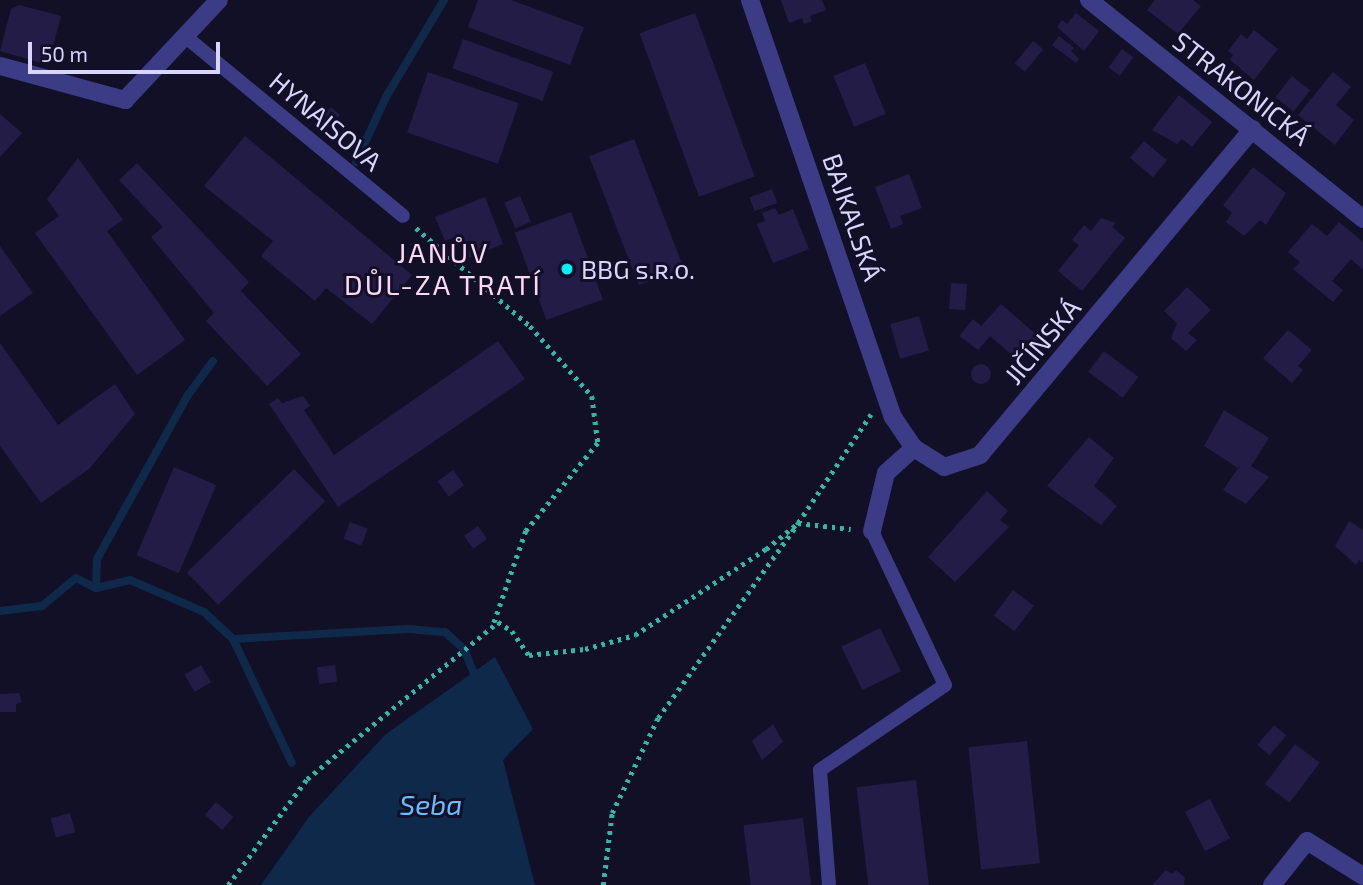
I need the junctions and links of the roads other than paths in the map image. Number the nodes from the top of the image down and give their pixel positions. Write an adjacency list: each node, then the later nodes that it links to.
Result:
1 (219, 0): 4 (street)
2 (750, 0): 9 (street, BAJKALSKÁ)
3 (1088, 0): 6 (street, STRAKONICKÁ)
4 (186, 37): 5 (street); 7 (lane, HYNAISOVA)
5 (0, 66)
6 (1253, 129): 8 (street, STRAKONICKÁ); 9 (street, JIČÍNSKÁ)
7 (403, 216)
8 (1363, 219)
9 (914, 448): 10 (street)
10 (872, 531): 12 (lane)
11 (1363, 876): 13 (street)
12 (829, 885)
13 (1272, 885)

